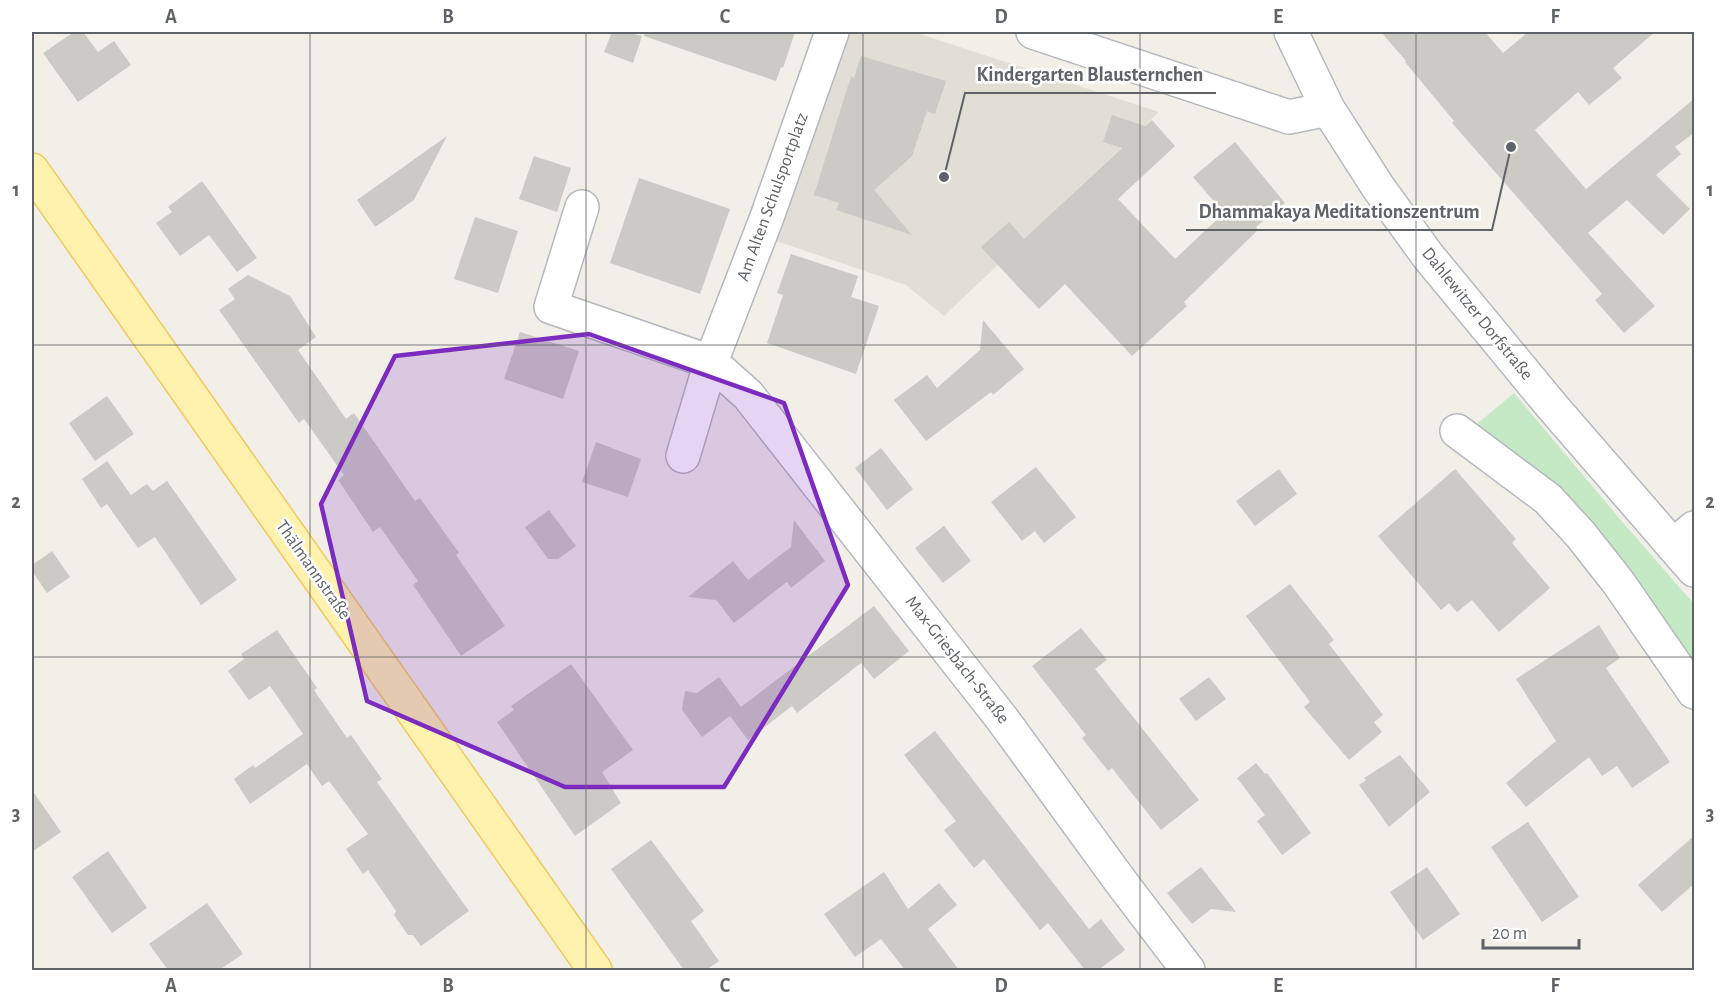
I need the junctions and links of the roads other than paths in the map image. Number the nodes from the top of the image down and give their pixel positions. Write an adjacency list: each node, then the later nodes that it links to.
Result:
1 (832, 32): 7 (street, Am Alten Schulsportplatz)
2 (1034, 32): 4 (street)
3 (1291, 32): 4 (street, Dahlewitzer Dorfstraße)
4 (1328, 109): 10 (street, Dahlewitzer Dorfstraße)
5 (32, 171): 13 (main road, Thälmannstraße)
6 (582, 207): 7 (street)
7 (711, 362): 9 (street, Am Alten Schulsportplatz); 14 (street, Max-Griesbach-Straße)
8 (1457, 431): 12 (street)
9 (683, 456)
10 (1684, 537): 11 (street, Dahlewitzer Dorfstraße)
11 (1695, 570)
12 (1695, 692)
13 (595, 970)
14 (1188, 970)

